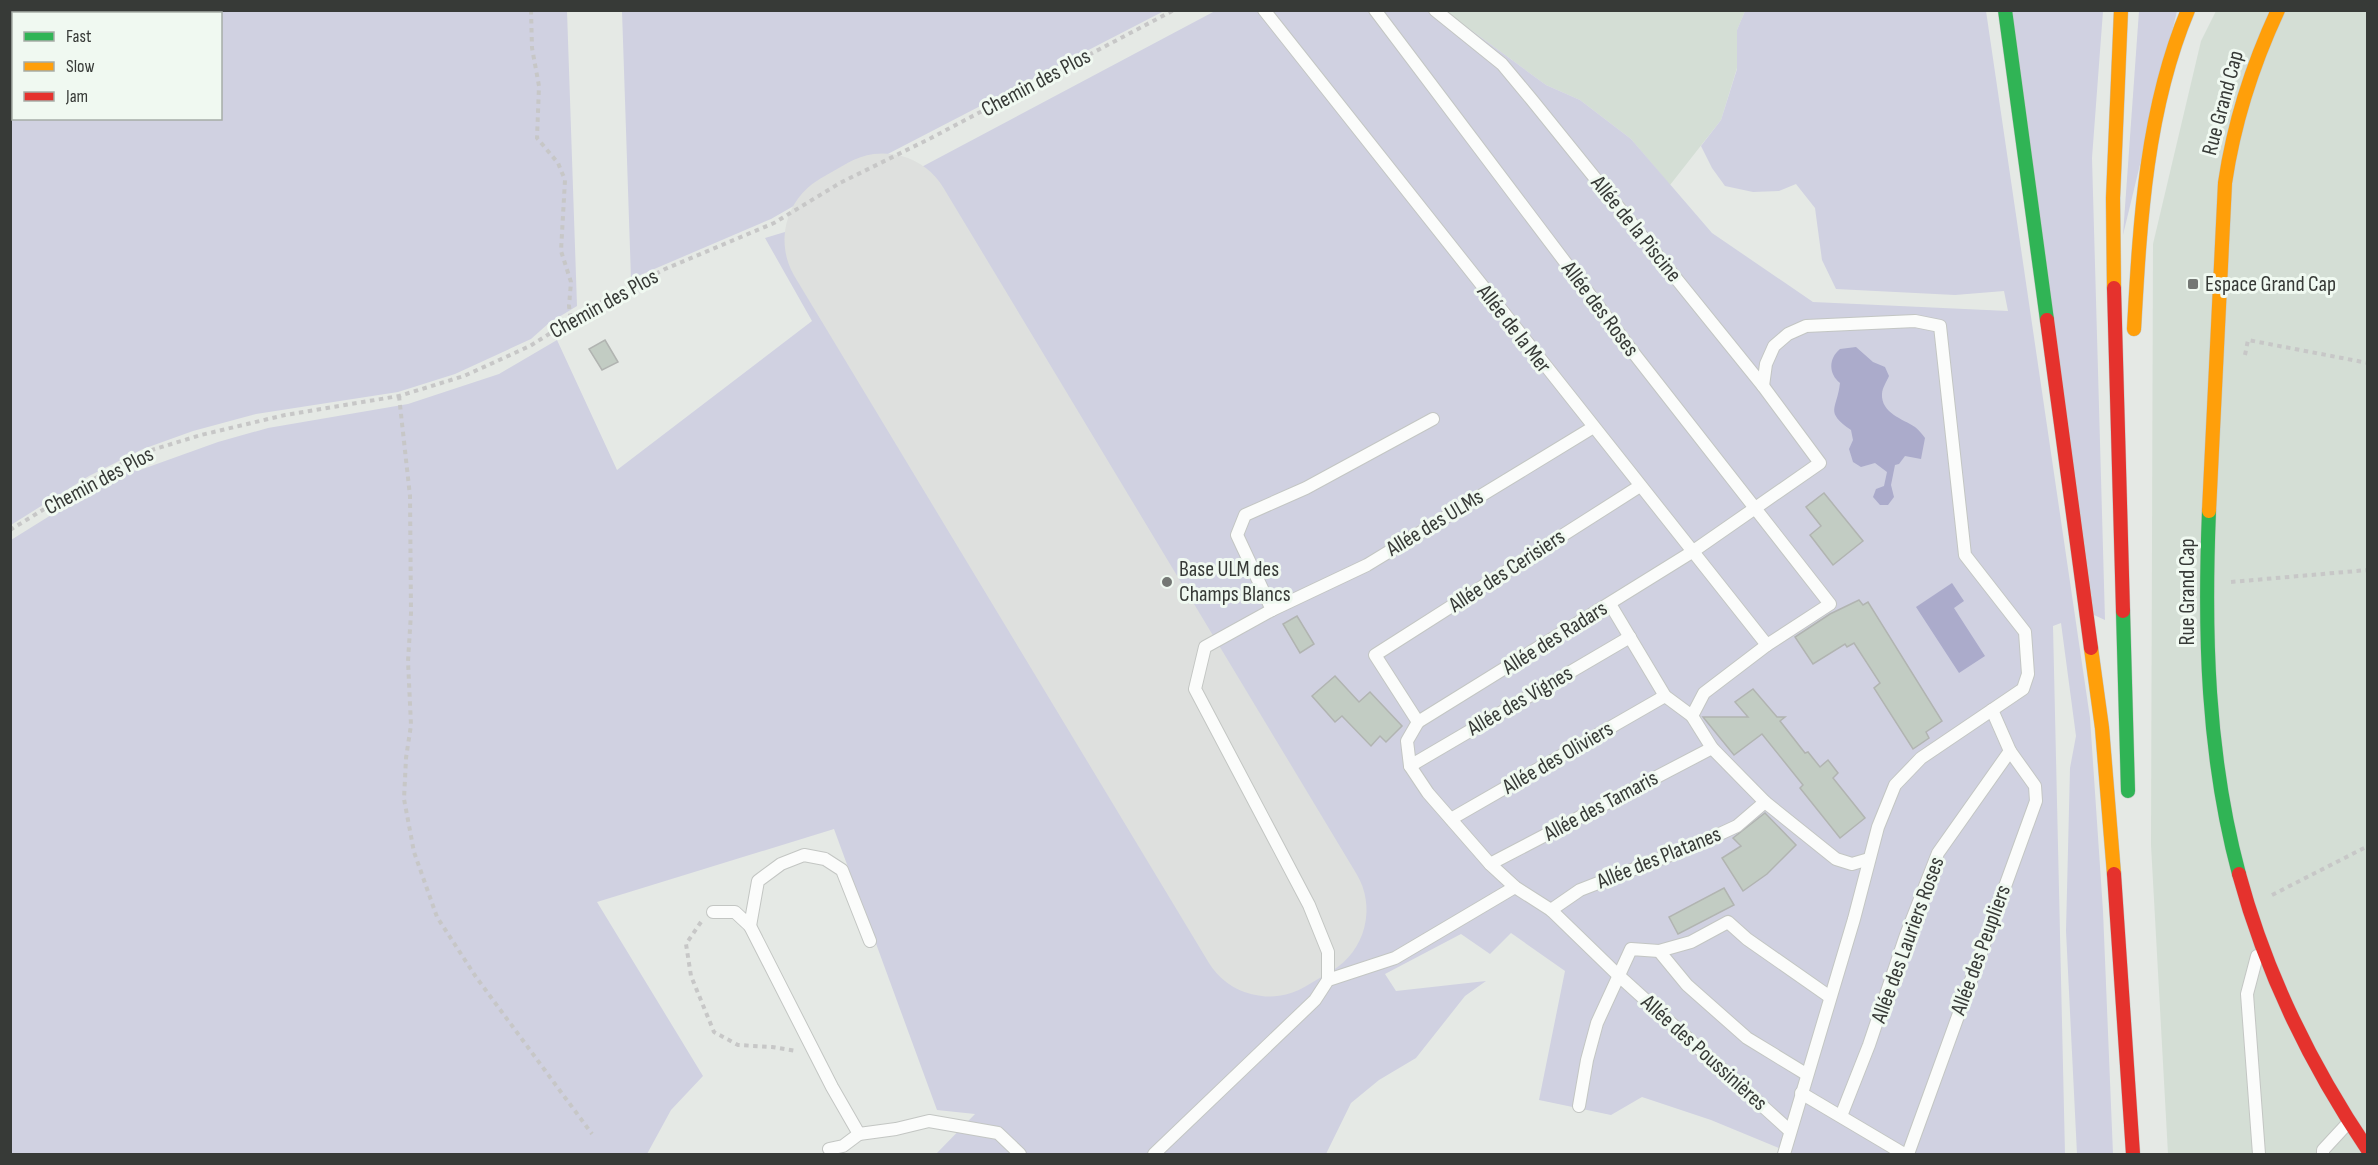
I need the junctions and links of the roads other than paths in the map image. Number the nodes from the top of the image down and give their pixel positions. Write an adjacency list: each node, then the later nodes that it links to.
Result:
1 (1264, 10): 12 (lane, Allée de la Mer)
2 (1375, 10): 15 (lane, Allée des Roses)
3 (1435, 10): 9 (lane, Allée de la Piscine)
4 (2005, 10): 58 (main road)
5 (2121, 10): 23 (main road)
6 (2188, 10): 8 (main road)
7 (2278, 10): 38 (main road, Rue Grand Cap)
8 (2133, 348)
9 (1763, 386): 13 (lane, Allée de la Piscine); 22 (lane)
10 (1433, 419): 18 (lane)
11 (2131, 419): 23 (main road)
12 (1592, 428): 14 (lane, Allée de la Mer); 18 (lane, Allée des ULMs)
13 (1820, 463): 15 (lane, Allée des Radars)
14 (1640, 486): 16 (lane, Allée de la Mer); 25 (lane, Allée des Cerisiers)
15 (1755, 508): 16 (lane, Allée des Radars); 20 (lane, Allée des Roses)
16 (1692, 552): 17 (lane, Allée des Radars); 20 (lane, Allée de la Mer)
17 (1610, 604): 19 (lane); 25 (lane, Allée des Radars)
18 (1272, 610): 43 (lane, Allée des ULMs)
19 (1630, 637): 21 (lane); 28 (lane, Allée des Vignes)
20 (1767, 645): 24 (lane)
21 (1665, 696): 24 (lane); 31 (lane, Allée des Oliviers)
22 (1992, 711): 27 (lane); 32 (lane)
23 (2126, 715): 30 (main road)
24 (1692, 716): 26 (lane)
25 (1418, 722): 28 (lane)
26 (1712, 748): 29 (lane); 33 (lane, Allée des Tamaris)
27 (2010, 751): 48 (lane, Allée des Lauriers Roses); 57 (lane, Allée des Peupliers)
28 (1410, 766): 31 (lane, Allée des Poussinières)
29 (1765, 802): 32 (lane); 35 (lane, Allée des Platanes)
30 (2129, 808)
31 (1451, 819): 33 (lane, Allée des Poussinières)
32 (1869, 859): 44 (lane)
33 (1490, 864): 34 (lane, Allée des Poussinières)
34 (1515, 887): 35 (lane, Allée des Poussinières); 43 (lane)
35 (1551, 910): 42 (lane, Allée des Poussinières)
36 (713, 912): 37 (lane)
37 (750, 926): 39 (lane); 51 (lane)
38 (2260, 940): 49 (main road, Rue Grand Cap); 60 (lane)
39 (870, 941)
40 (1659, 951): 42 (lane); 44 (lane); 45 (lane)
41 (2134, 970): 59 (main road)
42 (1618, 975): 47 (lane); 50 (lane, Allée des Poussinières)
43 (1328, 980): 55 (lane)
44 (1830, 997): 45 (lane)
45 (1806, 1074): 46 (lane)
46 (1801, 1093): 48 (lane); 50 (lane)
47 (1579, 1106)
48 (1841, 1116): 57 (lane)
49 (2349, 1122): 53 (main road, Rue Grand Cap); 61 (lane)
50 (1789, 1130): 56 (lane)
51 (860, 1134): 52 (lane); 54 (lane)
52 (830, 1149)
53 (2367, 1150)
54 (1020, 1155)
55 (1154, 1155)
56 (1784, 1155)
57 (1906, 1155)
58 (2133, 1155)
59 (2141, 1155)
60 (2259, 1155)
61 (2323, 1155)

